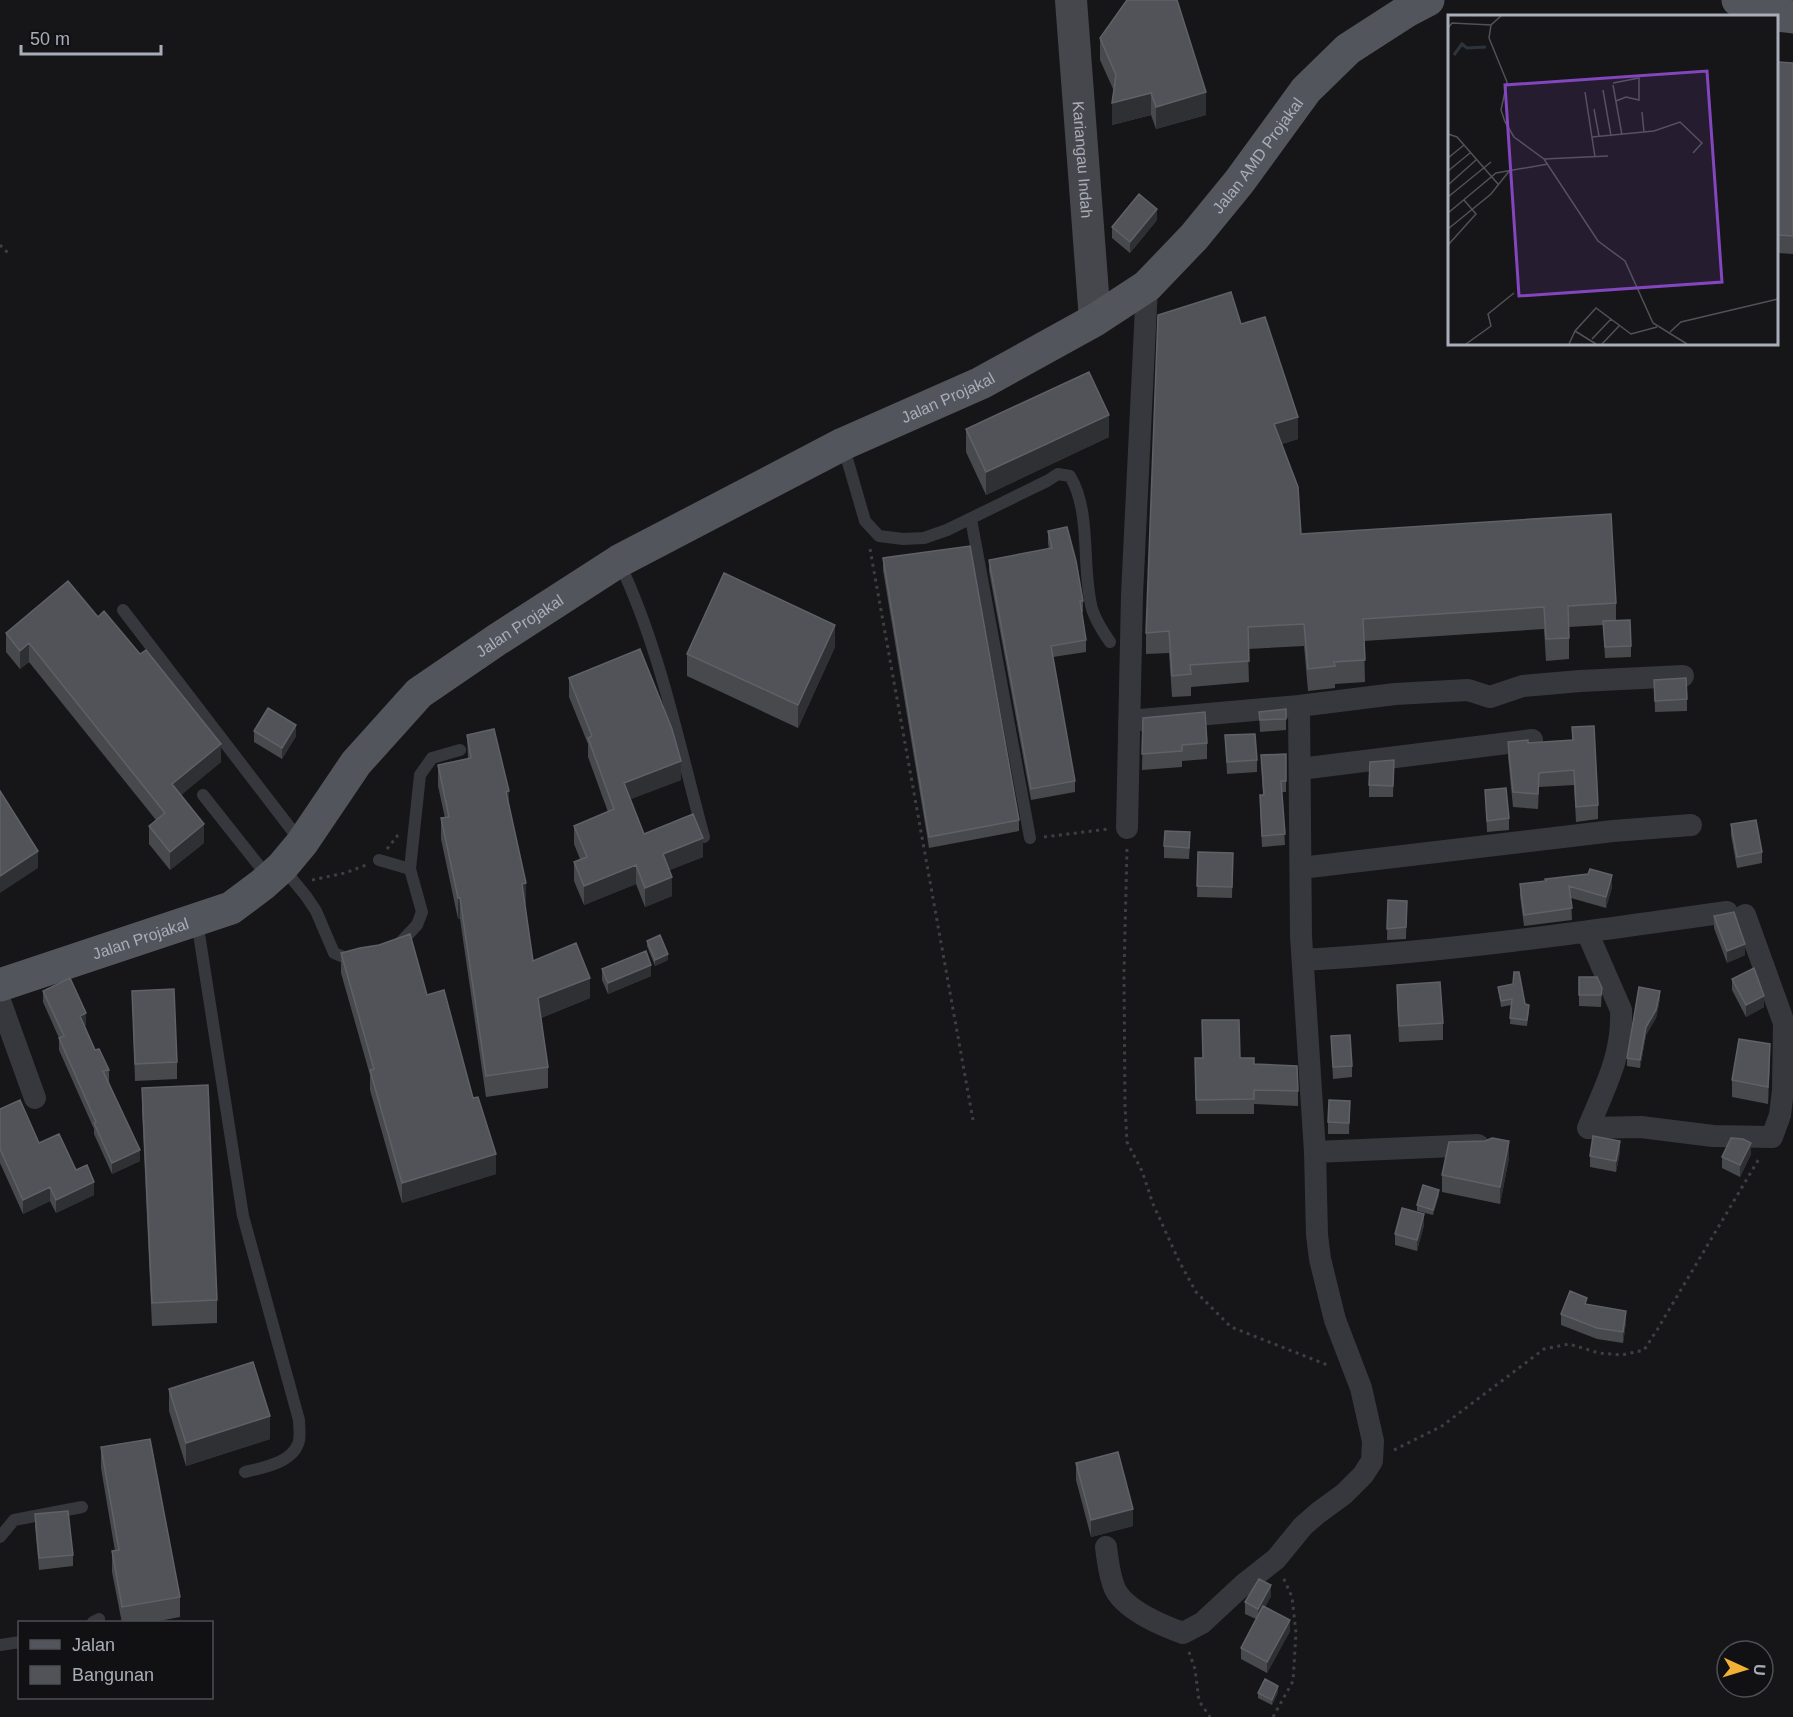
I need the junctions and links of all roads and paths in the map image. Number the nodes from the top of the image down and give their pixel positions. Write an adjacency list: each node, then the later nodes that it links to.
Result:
1 (1071, 0): 10 (street, Kariangau Indah)
2 (1428, 0): 9 (main road, Jalan AMD Projakal)
3 (1738, 0): 4 (main road)
4 (1777, 15)
5 (1778, 15): 6 (main road)
6 (1793, 17)
7 (0, 245): 8 (path)
8 (10, 255)
9 (1147, 286): 10 (main road, Jalan AMD Projakal); 19 (street)
10 (1095, 320): 11 (main road, Jalan Projakal)
11 (843, 444): 13 (lane); 14 (main road, Jalan Projakal)
12 (971, 519): 13 (lane); 16 (lane); 27 (lane)
13 (865, 521): 40 (path)
14 (619, 561): 26 (lane); 29 (main road, Jalan Projakal)
15 (123, 610): 29 (lane)
16 (1110, 642)
17 (1683, 676): 18 (street)
18 (1299, 706): 19 (street); 22 (street)
19 (1129, 721): 25 (street)
20 (1532, 740): 22 (street)
21 (460, 750): 31 (lane)
22 (1300, 769): 30 (street)
23 (203, 795): 29 (lane)
24 (1691, 825): 30 (street)
25 (1127, 828): 27 (path); 44 (path)
26 (704, 837)
27 (1030, 838)
28 (379, 860): 29 (path); 31 (lane)
29 (288, 868): 32 (main road, Jalan Projakal); 35 (lane)
30 (1301, 868): 36 (street)
31 (410, 869): 34 (lane)
32 (197, 920): 37 (main road, Jalan Projakal); 46 (lane)
33 (1587, 932): 36 (street); 41 (street); 41 (street)
34 (390, 952)
35 (370, 959)
36 (1303, 960): 43 (street)
37 (0, 985)
38 (0, 1001): 39 (street)
39 (35, 1098)
40 (973, 1120)
41 (1772, 1137): 45 (path)
42 (1484, 1144): 43 (street)
43 (1315, 1152): 44 (street)
44 (1357, 1376): 45 (street)
45 (1372, 1461): 50 (street)
46 (245, 1472)
47 (82, 1507): 48 (lane)
48 (0, 1536)
49 (1106, 1547): 51 (street)
50 (1276, 1559): 51 (street); 55 (path)
51 (1183, 1633): 54 (path)
52 (18, 1642): 53 (lane)
53 (0, 1646)
54 (1210, 1717)
55 (1273, 1717)

